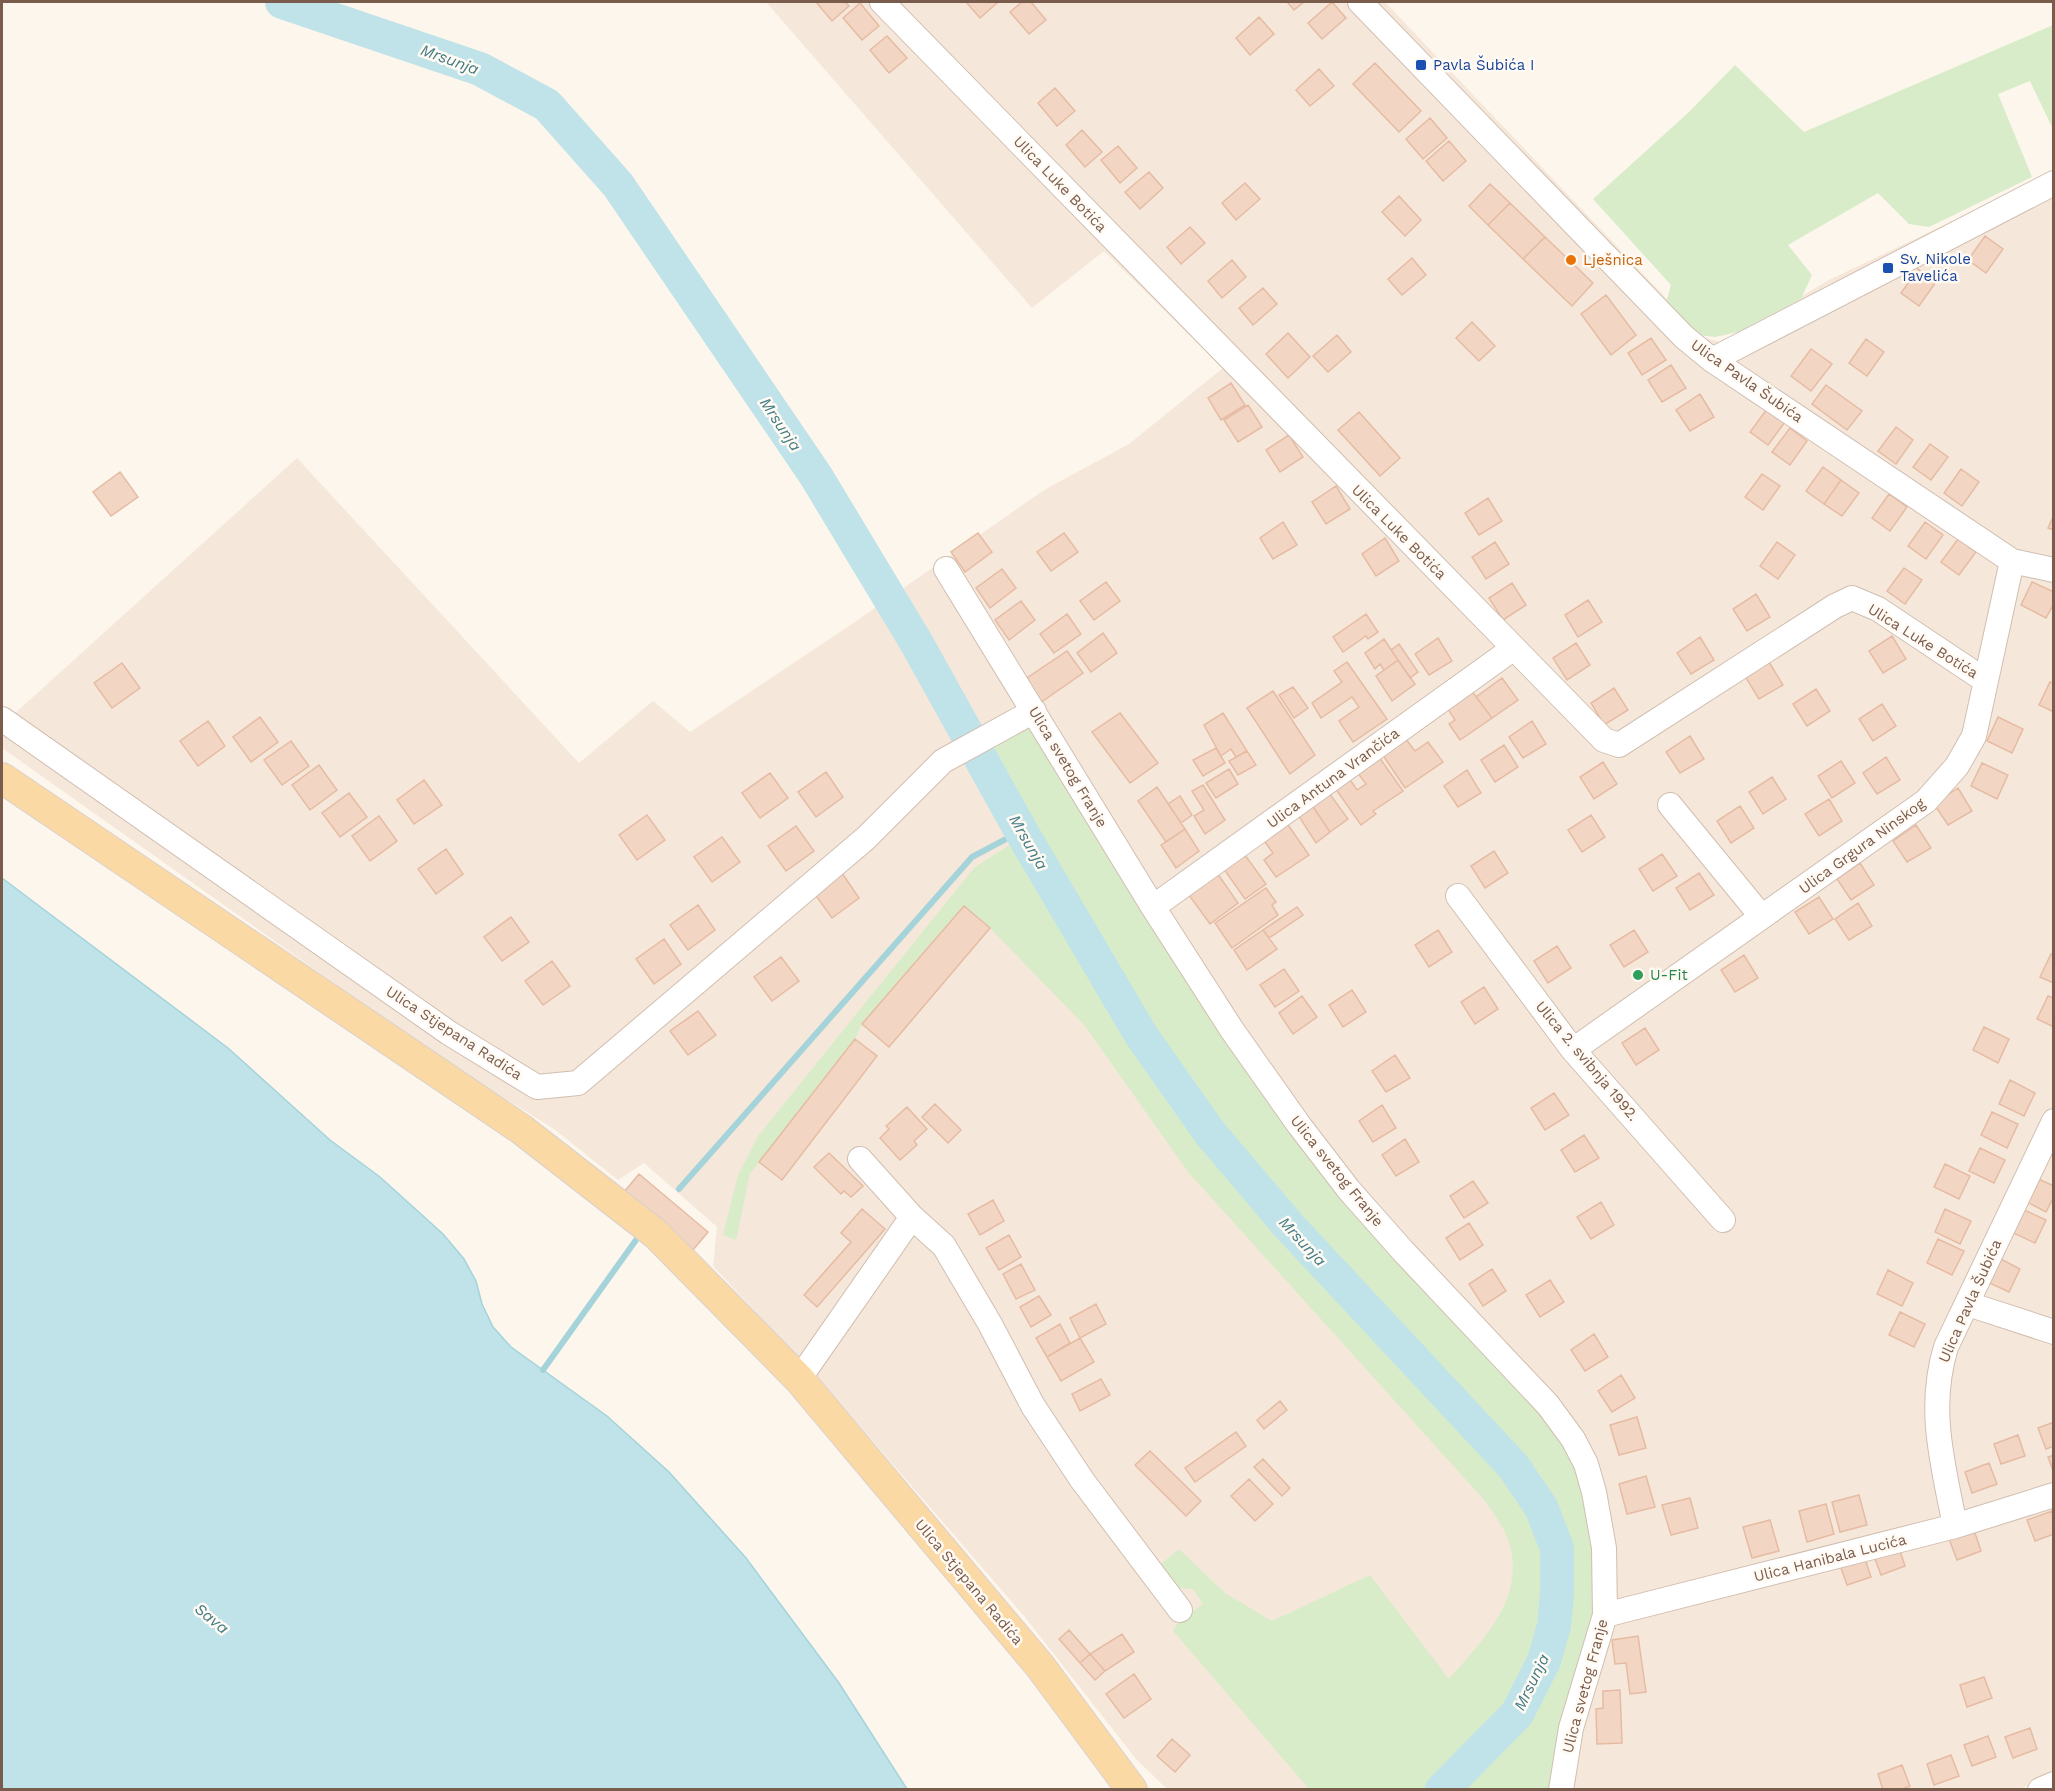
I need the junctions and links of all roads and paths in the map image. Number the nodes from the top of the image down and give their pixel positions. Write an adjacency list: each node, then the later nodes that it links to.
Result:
1 (882, 2): 8 (street, Ulica Luke Botića)
2 (1360, 2): 4 (street, Ulica Pavla Šubića)
3 (2054, 183): 4 (street)
4 (1712, 360): 5 (street, Ulica Pavla Šubića)
5 (2012, 561): 7 (street, Ulica Pavla Šubića); 9 (street, Ulica Grgura Ninskog)
6 (946, 569): 10 (street, Ulica svetog Franje)
7 (2054, 570)
8 (1514, 648): 9 (street, Ulica Luke Botića); 15 (street, Ulica Antuna Vrančića)
9 (1986, 681): 16 (street, Ulica Grgura Ninskog)
10 (1024, 716): 11 (street, Ulica Stjepana Radića); 15 (street, Ulica svetog Franje)
11 (2, 719)
12 (2, 778): 24 (main road, Ulica Stjepana Radića)
13 (1670, 805): 16 (street)
14 (1458, 896): 17 (street, Ulica 2. svibnja 1992.)
15 (1153, 907): 28 (street, Ulica svetog Franje)
16 (1762, 916): 17 (street, Ulica Grgura Ninskog)
17 (1573, 1050): 21 (street, Ulica 2. svibnja 1992.)
18 (2054, 1121): 22 (street, Ulica Pavla Šubića)
19 (860, 1159): 20 (street)
20 (912, 1217): 24 (street); 27 (street)
21 (1723, 1220)
22 (1968, 1304): 23 (street); 26 (street, Ulica Pavla Šubića)
23 (2054, 1332)
24 (799, 1379): 30 (main road, Ulica Stjepana Radića)
25 (2054, 1495): 26 (street, Ulica Hanibala Lucića)
26 (1954, 1526): 28 (street, Ulica Hanibala Lucića)
27 (1180, 1610)
28 (1605, 1615): 31 (street, Ulica svetog Franje)
29 (2054, 1784): 32 (street)
30 (1132, 1790)
31 (1561, 1790)
32 (2040, 1790)

